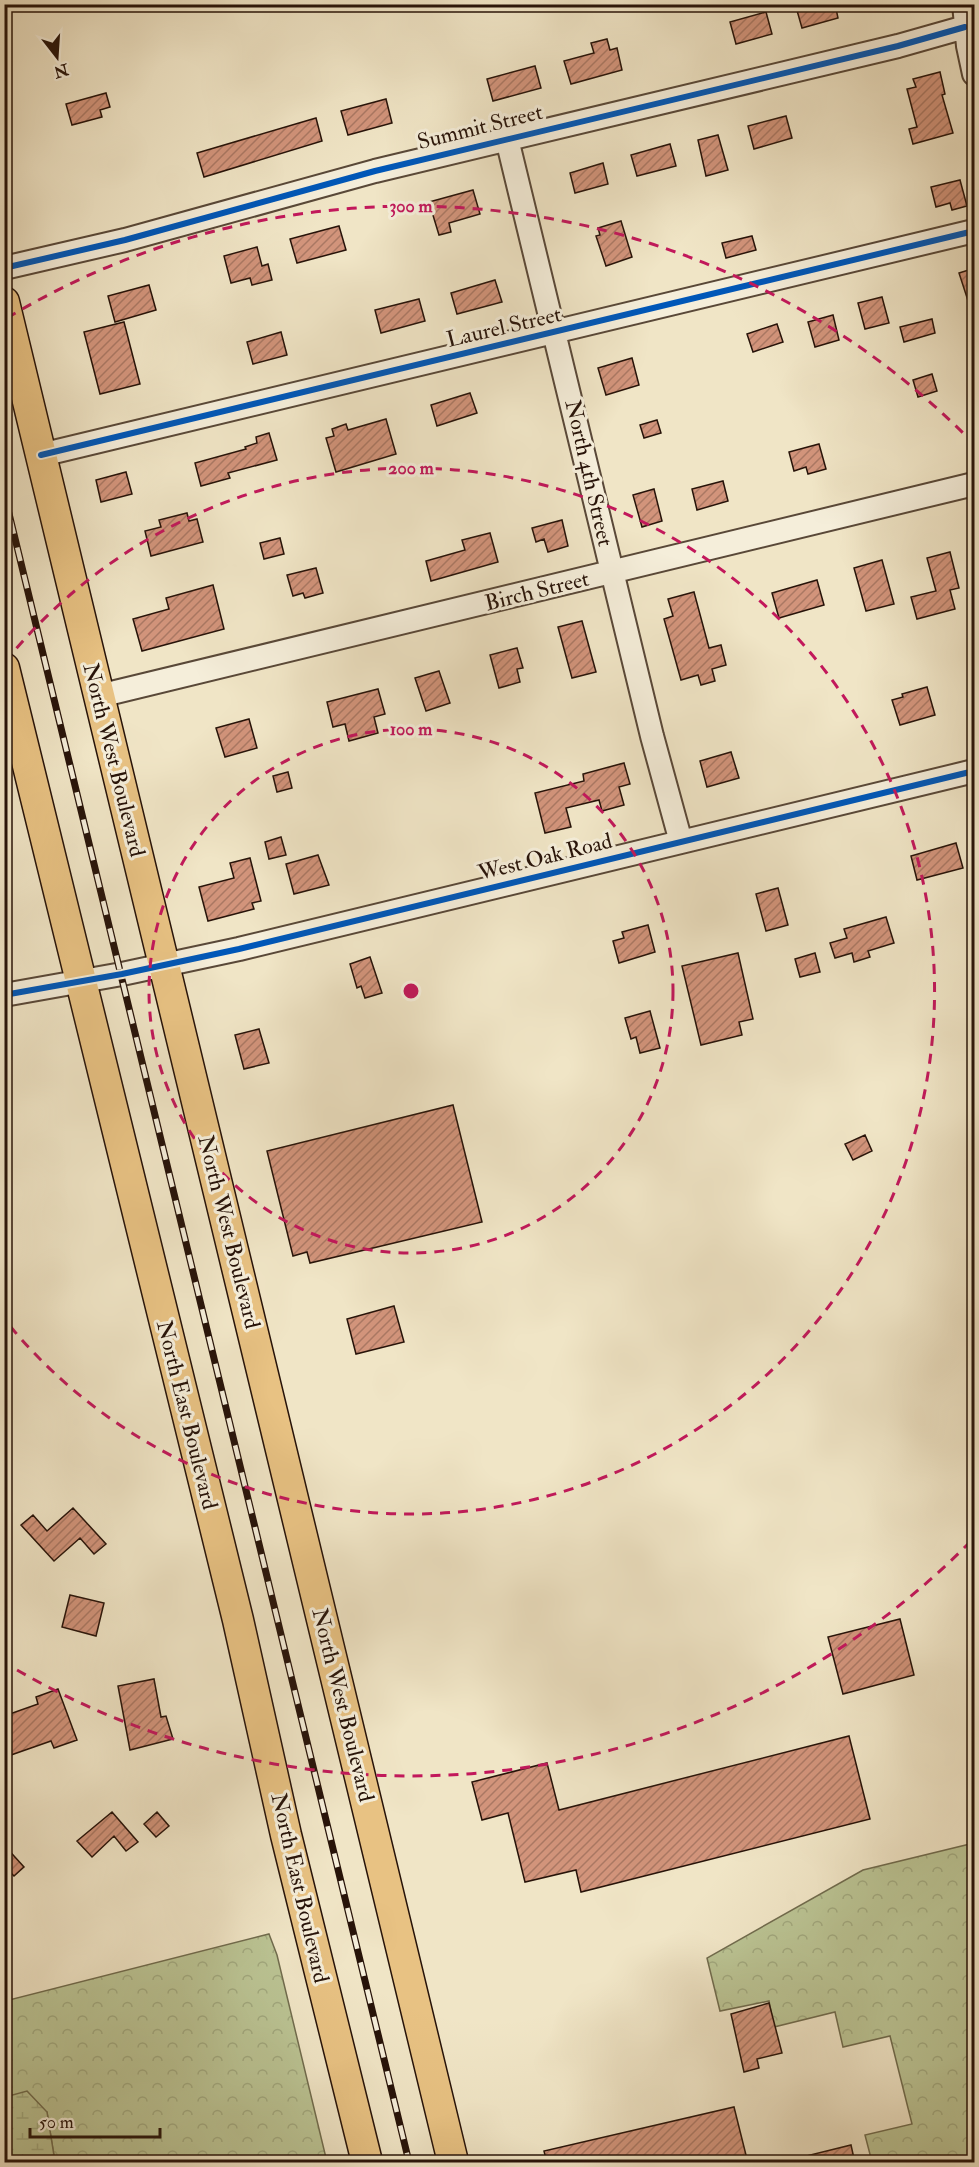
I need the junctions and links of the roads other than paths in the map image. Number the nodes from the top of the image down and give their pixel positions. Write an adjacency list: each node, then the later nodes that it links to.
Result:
1 (965, 16): 2 (street); 3 (street, Summit Street)
2 (975, 74)
3 (507, 139): 5 (street, Summit Street); 7 (street, North 4th Street)
4 (975, 231): 7 (street, Laurel Street)
5 (4, 268)
6 (4, 302): 8 (main road, North West Boulevard)
7 (555, 333): 8 (street, Laurel Street); 10 (street, North 4th Street)
8 (41, 455): 12 (main road, North West Boulevard)
9 (975, 484): 10 (street, Birch Street)
10 (612, 572): 12 (street, Birch Street); 14 (street, North 4th Street)
11 (4, 668): 16 (main road, North East Boulevard)
12 (99, 696): 15 (main road, North West Boulevard)
13 (975, 771): 14 (street, West Oak Road)
14 (681, 842): 15 (street, West Oak Road)
15 (164, 965): 16 (street, West Oak Road); 19 (main road, North West Boulevard)
16 (81, 981): 17 (street, West Oak Road); 18 (main road, North East Boulevard)
17 (4, 995)
18 (367, 2163)
19 (453, 2163)

